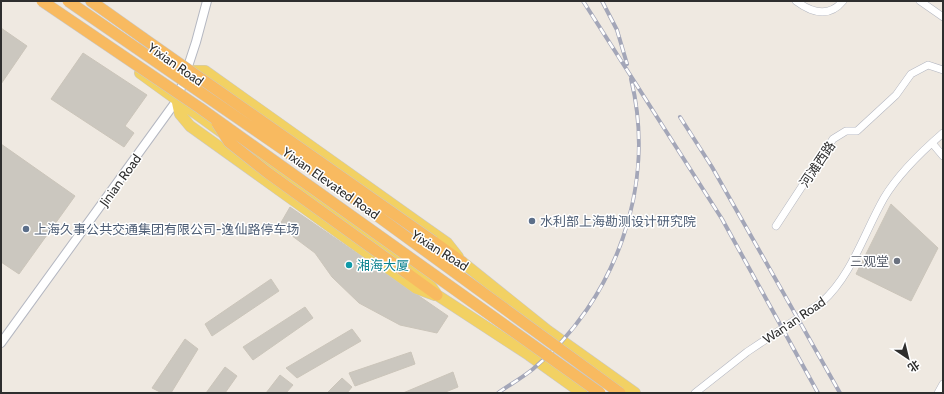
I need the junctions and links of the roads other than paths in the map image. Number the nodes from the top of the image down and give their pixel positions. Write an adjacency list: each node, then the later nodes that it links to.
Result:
1 (38, 1): 16 (main road)
2 (42, 1): 17 (highway, Yixian Elevated Road, bridge)
3 (68, 1): 15 (highway, Yixian Elevated Road, bridge)
4 (87, 1): 10 (highway); 14 (main road, Yixian Road)
5 (92, 1): 10 (highway)
6 (207, 1): 14 (street, Jinian Road)
7 (796, 1): 8 (street)
8 (843, 1)
9 (920, 1): 11 (street)
10 (113, 16): 12 (highway)
11 (943, 17)
12 (143, 38): 15 (highway, bridge); 22 (highway, bridge)
13 (943, 70): 21 (street, 河滩西路)
14 (187, 71): 16 (street, Jinian Road); 22 (main road, Yixian Road)
15 (193, 86): 30 (highway, Yixian Elevated Road, bridge)
16 (177, 100): 23 (main road); 25 (street, Jinian Road)
17 (214, 117): 23 (highway, bridge); 29 (highway, Yixian Elevated Road, bridge)
18 (943, 133): 19 (street, Wan'an Road)
19 (932, 143): 20 (street); 32 (street, Wan'an Road)
20 (943, 156)
21 (776, 226)
22 (462, 262): 24 (main road, Yixian Road)
23 (437, 295): 26 (main road)
24 (548, 331): 26 (main road); 31 (main road, Yixian Road)
25 (1, 343)
26 (529, 355): 28 (main road)
27 (943, 384): 33 (street)
28 (582, 393)
29 (600, 393)
30 (620, 393)
31 (635, 393)
32 (695, 393)
33 (938, 393)

